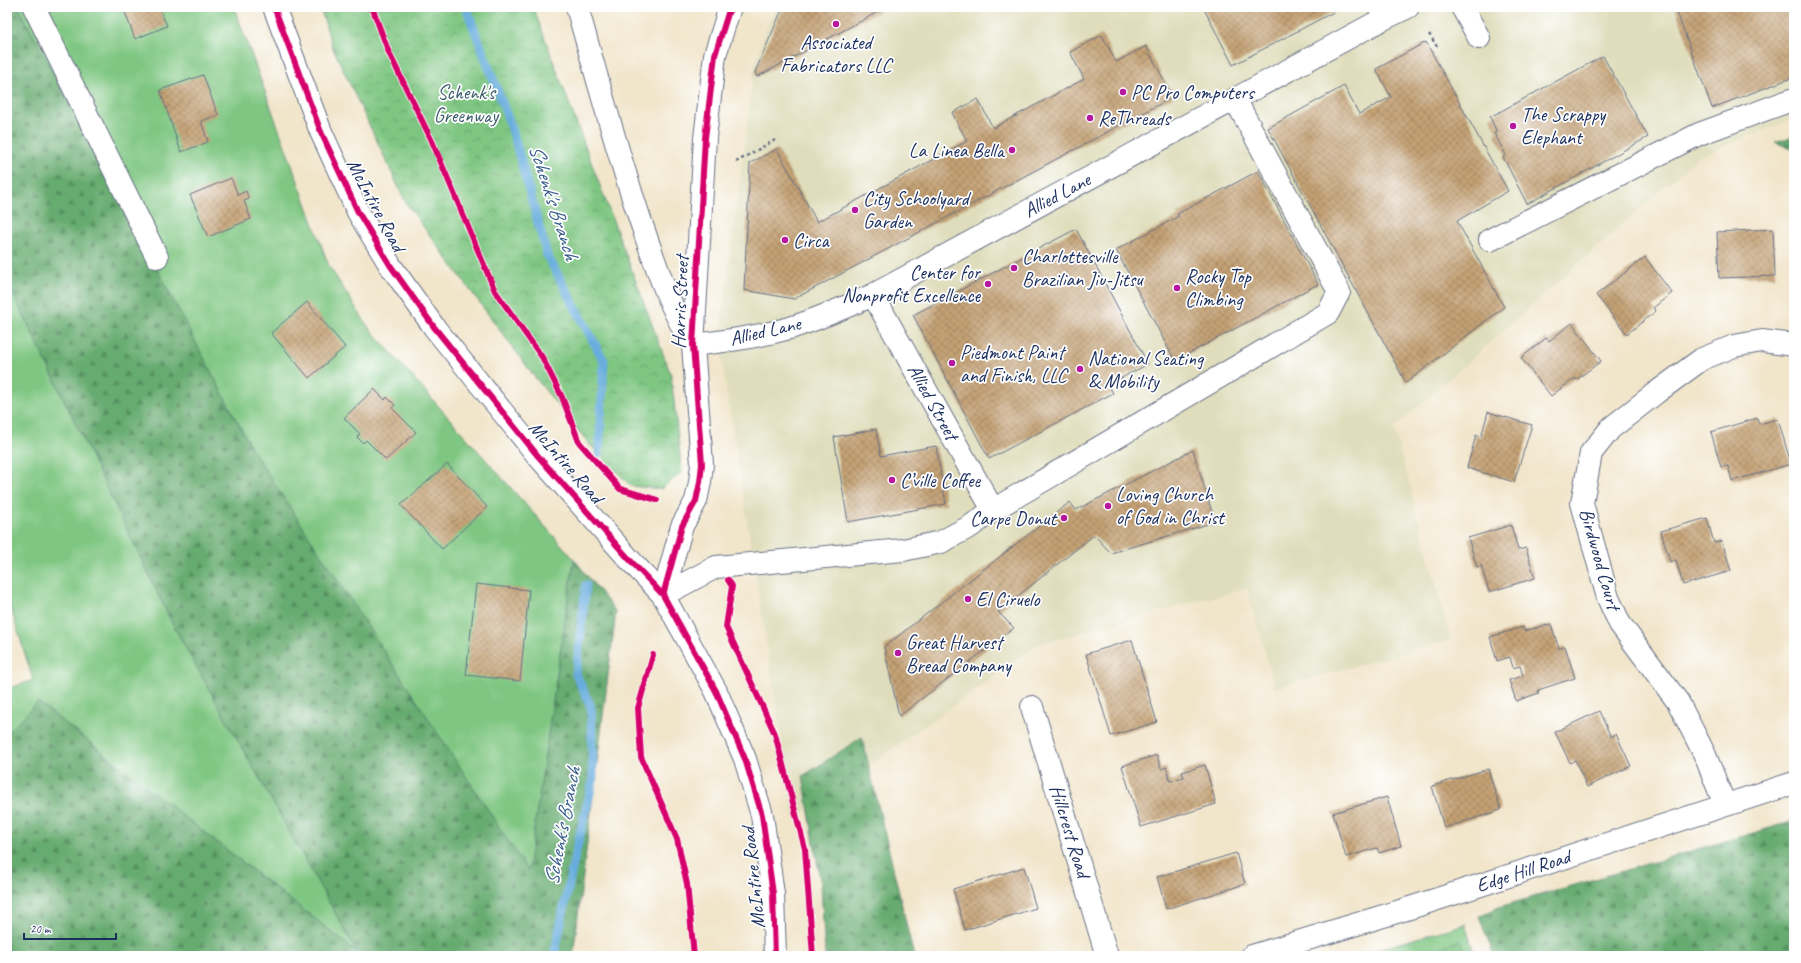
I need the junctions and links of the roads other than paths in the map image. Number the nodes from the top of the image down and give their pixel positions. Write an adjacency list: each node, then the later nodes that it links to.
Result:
1 (34, 7): 11 (street)
2 (274, 7): 16 (street, McIntire Road)
3 (577, 7): 13 (street)
4 (730, 7): 13 (street, Harris Street)
5 (1408, 7): 8 (street, Allied Lane)
6 (1462, 7): 7 (street)
7 (1479, 38)
8 (1235, 99): 12 (street, Allied Lane); 15 (street)
9 (1794, 99): 10 (street)
10 (1490, 240)
11 (157, 257)
12 (873, 295): 13 (street, Allied Lane); 15 (street, Allied Street)
13 (693, 345): 16 (street, Harris Street)
14 (1794, 345): 19 (street, Birdwood Court)
15 (993, 510): 16 (street)
16 (663, 595): 20 (street, McIntire Road)
17 (1032, 707): 21 (street, Hillcrest Road)
18 (1794, 783): 19 (street, Edge Hill Road)
19 (1725, 805): 22 (street, Edge Hill Road)
20 (775, 956)
21 (1107, 956)
22 (1252, 956)

